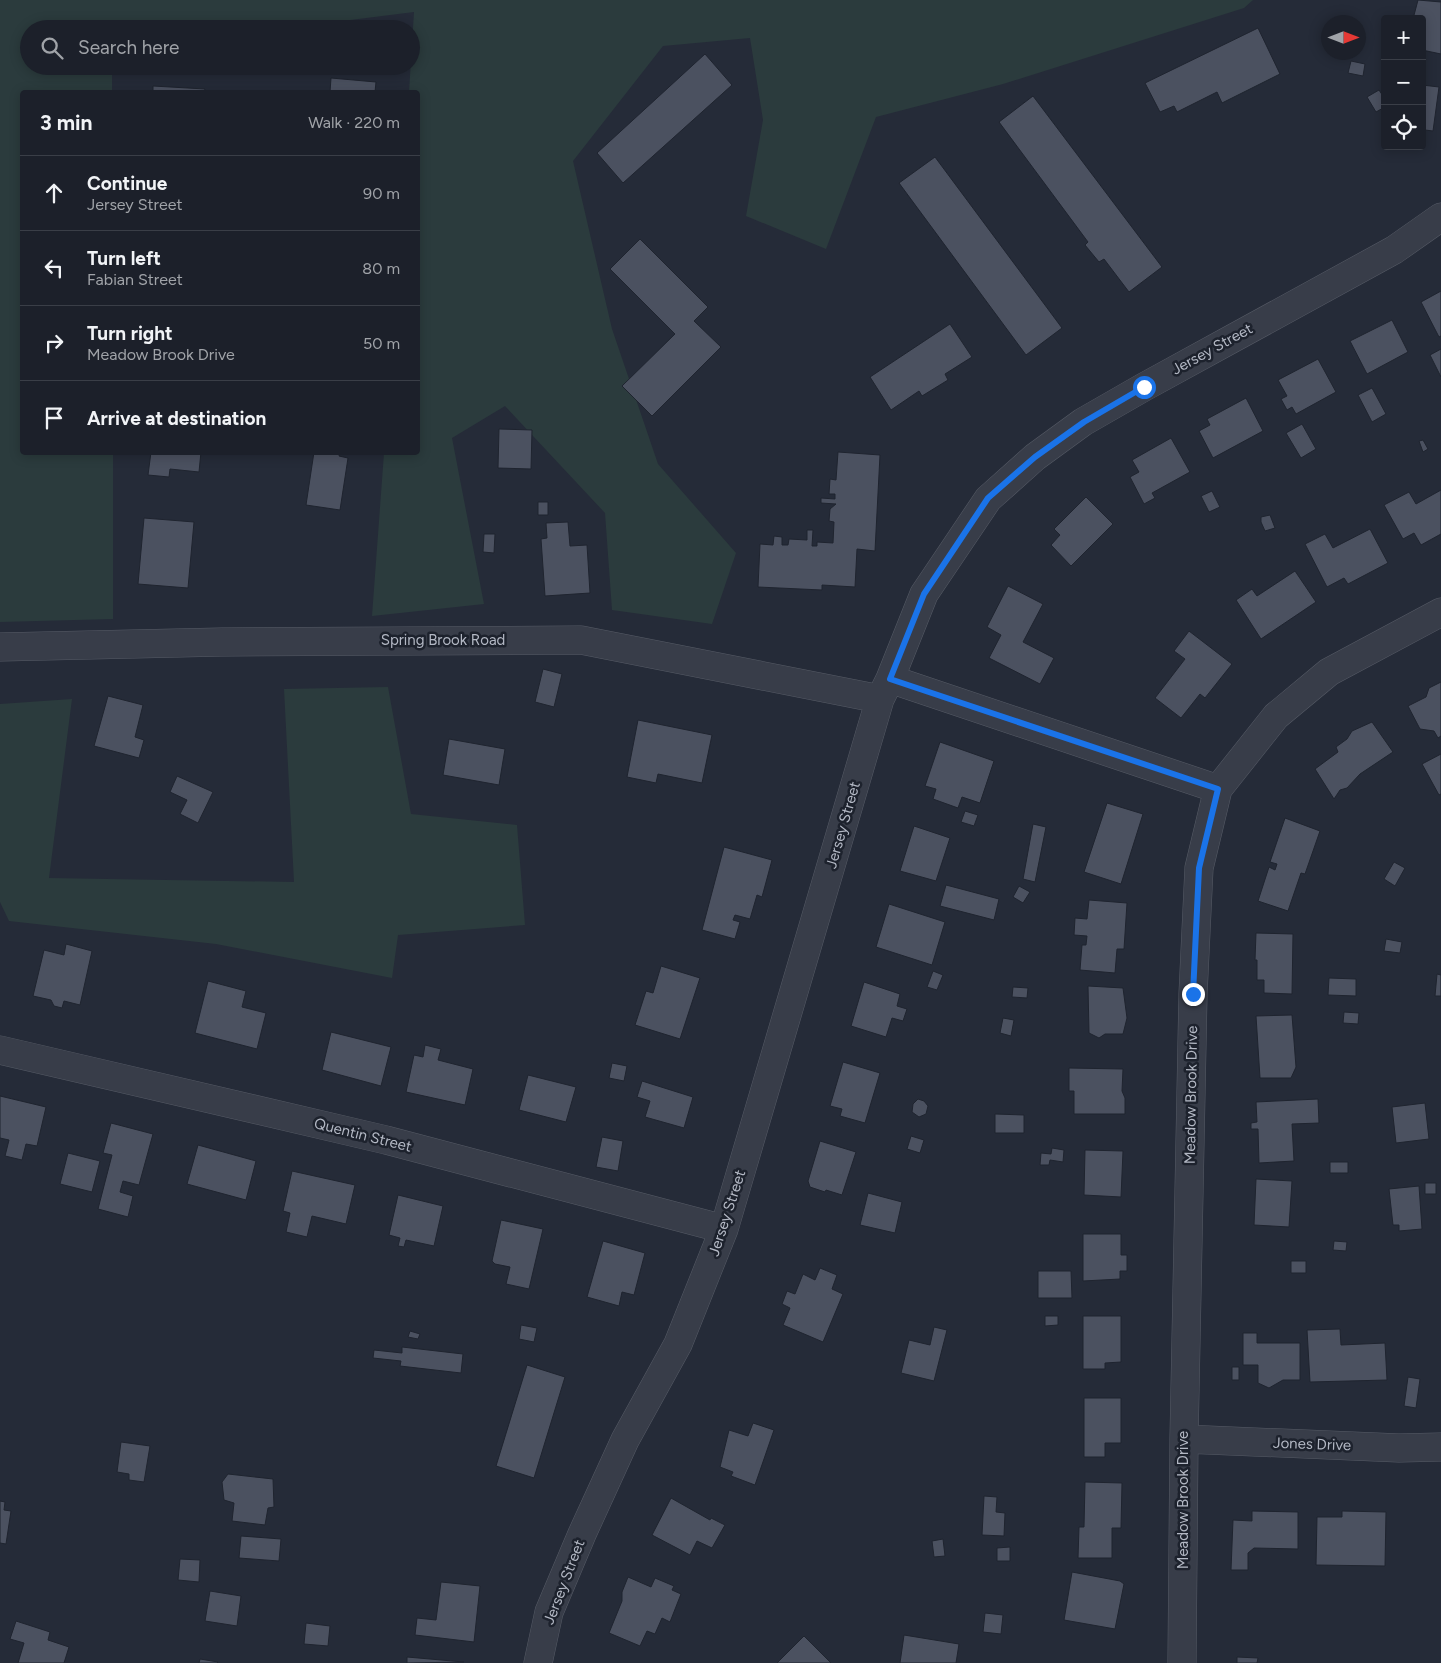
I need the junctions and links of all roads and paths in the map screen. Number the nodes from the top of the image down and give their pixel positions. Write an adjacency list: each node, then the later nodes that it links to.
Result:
1 (1441, 217): 4 (street, Jersey Street)
2 (1441, 612): 5 (street, Meadow Brook Drive)
3 (0, 646): 4 (street, Spring Brook Road)
4 (885, 689): 5 (street, Spring Brook Road); 7 (street, Jersey Street)
5 (1218, 789): 8 (street, Meadow Brook Drive)
6 (0, 1050): 7 (street, Quentin Street)
7 (724, 1229): 10 (street, Jersey Street)
8 (1184, 1439): 9 (street, Jones Drive); 11 (street, Meadow Brook Drive)
9 (1441, 1447)
10 (538, 1663)
11 (1182, 1663)

